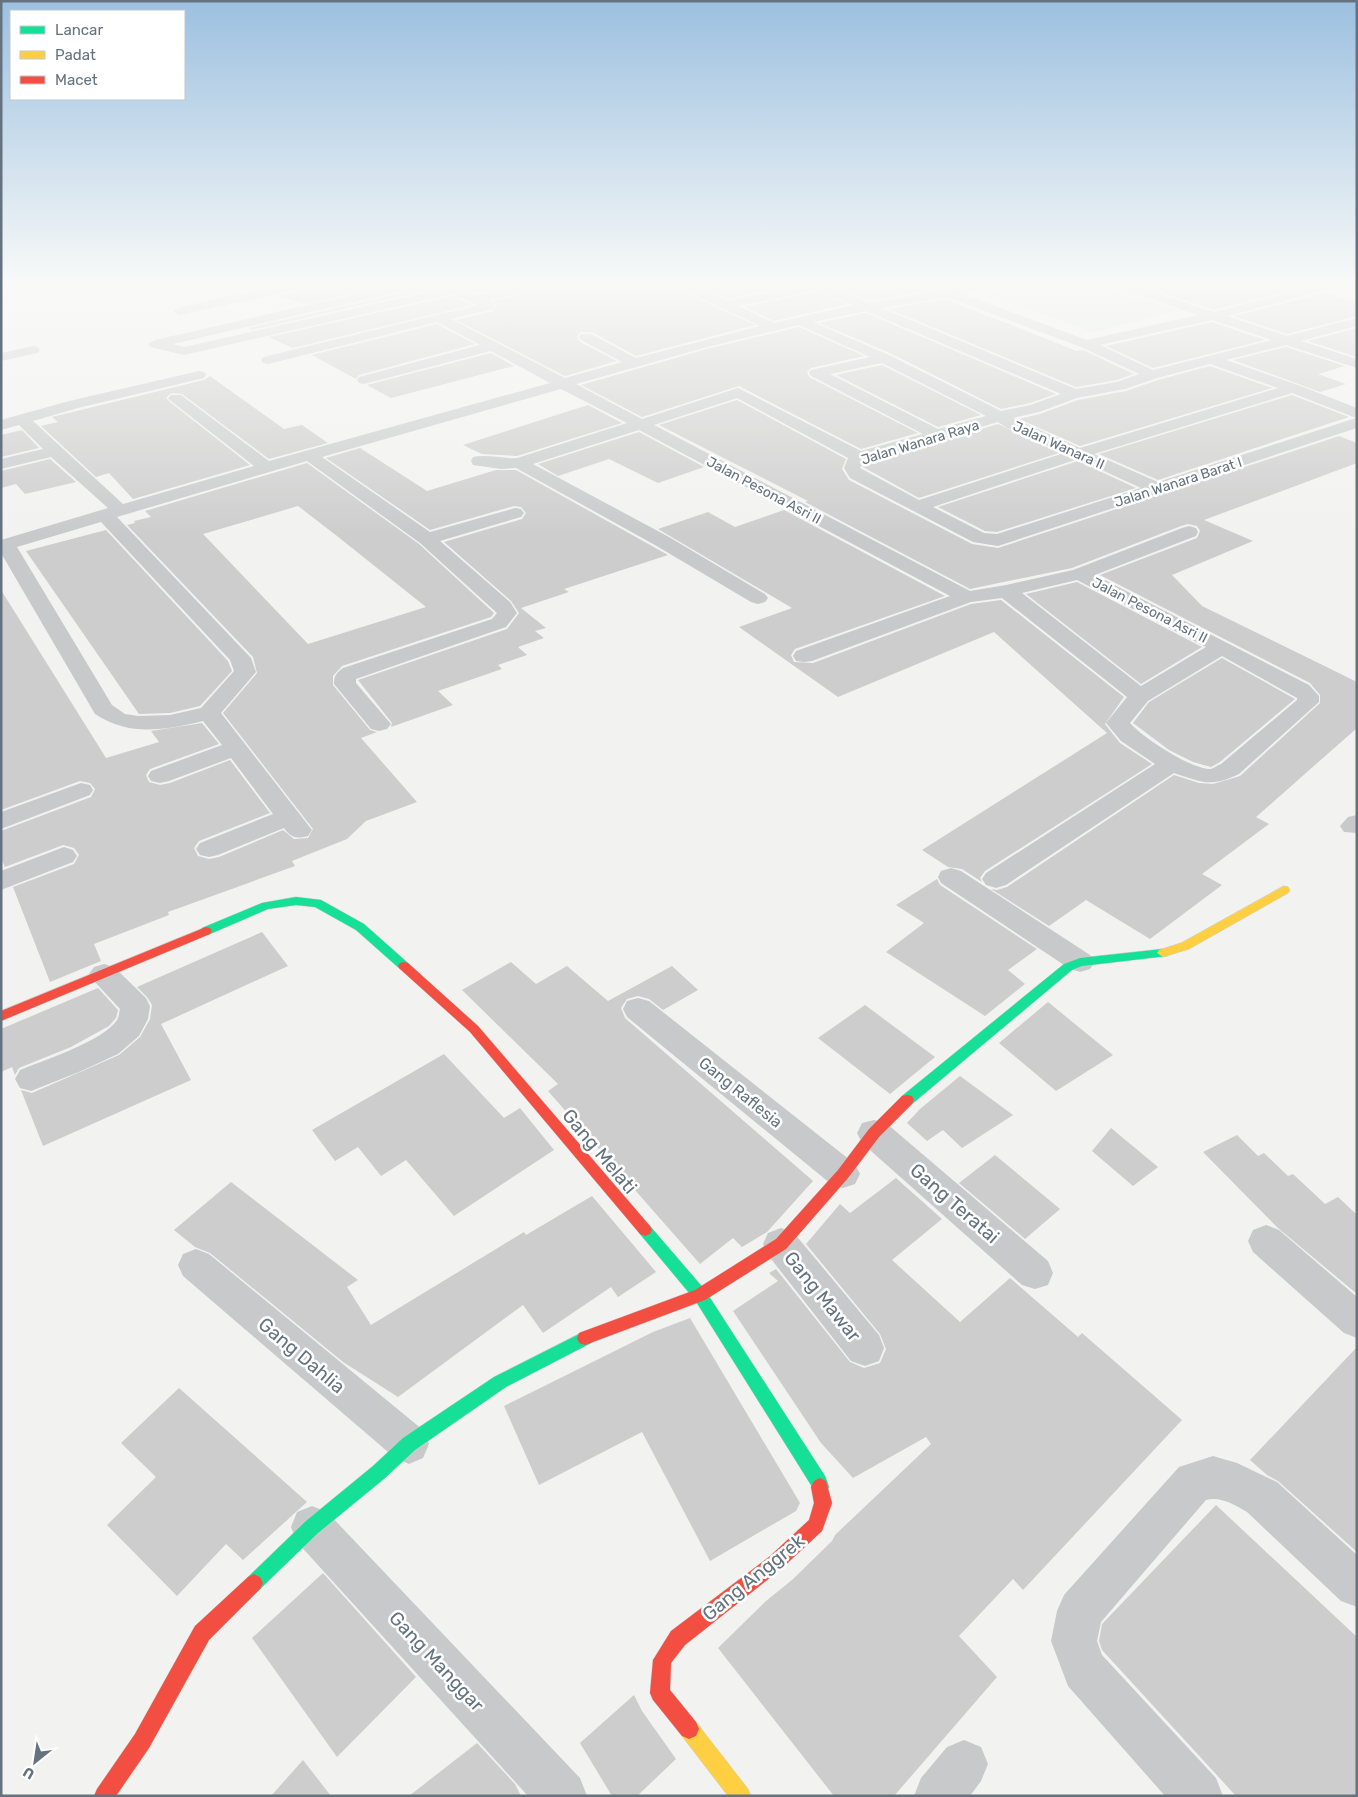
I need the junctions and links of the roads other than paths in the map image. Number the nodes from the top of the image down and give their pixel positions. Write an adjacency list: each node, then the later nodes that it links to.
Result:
1 (403, 370): 12 (street)
2 (537, 370): 13 (street, Jalan Pesona Asri II)
3 (609, 370): 13 (street)
4 (826, 370): 23 (street)
5 (908, 370): 18 (street, Jalan Wanara II)
6 (1017, 370): 15 (street)
7 (1143, 370): 10 (street)
8 (1169, 370): 10 (street, Jalan Wanara Raya)
9 (1240, 370): 14 (street)
10 (1152, 374): 15 (street, Jalan Wanara Raya)
11 (199, 376): 19 (street)
12 (364, 380)
13 (561, 383): 21 (street, Jalan Pesona Asri II); 26 (street)
14 (1293, 388): 17 (street); 25 (street)
15 (1074, 394): 18 (street, Jalan Wanara Raya)
16 (176, 398): 31 (street)
17 (1357, 414)
18 (1000, 416): 23 (street, Jalan Wanara Raya); 25 (street, Jalan Wanara II)
19 (23, 420): 22 (street); 24 (street)
20 (1357, 423): 32 (street, Jalan Wanara Barat I)
21 (639, 424): 28 (street); 30 (street); 41 (street, Jalan Pesona Asri II)
22 (1, 425)
23 (937, 435): 30 (street, Jalan Wanara Raya)
24 (54, 451): 29 (street); 34 (street)
25 (1078, 454): 32 (street, Jalan Wanara II); 33 (street)
26 (309, 455): 31 (street); 37 (street)
27 (479, 461): 28 (street)
28 (519, 462): 42 (street)
29 (1, 464)
30 (856, 465): 33 (street)
31 (266, 468): 34 (street)
32 (1157, 488): 33 (street, Jalan Wanara Barat I)
33 (918, 506)
34 (112, 512): 38 (street); 46 (street)
35 (515, 514): 37 (street)
36 (1189, 532): 39 (street, Jalan Pesona Asri II)
37 (427, 539): 47 (street)
38 (3, 545): 46 (street)
39 (1079, 574): 40 (street, Jalan Pesona Asri II); 43 (street, Jalan Pesona Asri II)
40 (1006, 591): 41 (street, Jalan Pesona Asri II); 45 (street)
41 (966, 596): 44 (street, Jalan Pesona Asri II)
42 (758, 598)
43 (1222, 647): 45 (street, Jalan Pesona Asri II); 49 (street, Jalan Pesona Asri II)
44 (804, 656)
45 (1140, 696): 49 (street, Jalan Pesona Asri II)
46 (209, 713): 48 (street)
47 (379, 724)
48 (236, 748): 50 (street); 53 (street)
49 (1171, 764): 56 (street)
50 (160, 776)
51 (81, 790): 52 (street)
52 (1, 821)
53 (209, 849)
54 (64, 856): 57 (street)
55 (951, 877): 59 (street)
56 (996, 879)
57 (1, 881)
58 (1284, 890): 59 (street)
59 (1080, 962): 64 (street)
60 (104, 974): 62 (street, Gang Melati); 63 (street); 70 (street, Gang Melati)
61 (638, 1009): 65 (street, Gang Raflesia)
62 (1, 1016)
63 (31, 1079)
64 (874, 1133): 65 (street); 69 (street, Gang Teratai)
65 (844, 1174): 67 (street)
66 (1266, 1240): 71 (street)
67 (781, 1244): 70 (street); 72 (street, Gang Mawar)
68 (196, 1265): 73 (street, Gang Dahlia)
69 (1035, 1273)
70 (700, 1295): 73 (street); 78 (street, Gang Anggrek)
71 (1357, 1322)
72 (865, 1348)
73 (409, 1444): 74 (street)
74 (312, 1527): 76 (street); 77 (street, Gang Manggar)
75 (1357, 1585): 79 (street)
76 (104, 1796)
77 (562, 1796)
78 (741, 1796)
79 (1198, 1796)

